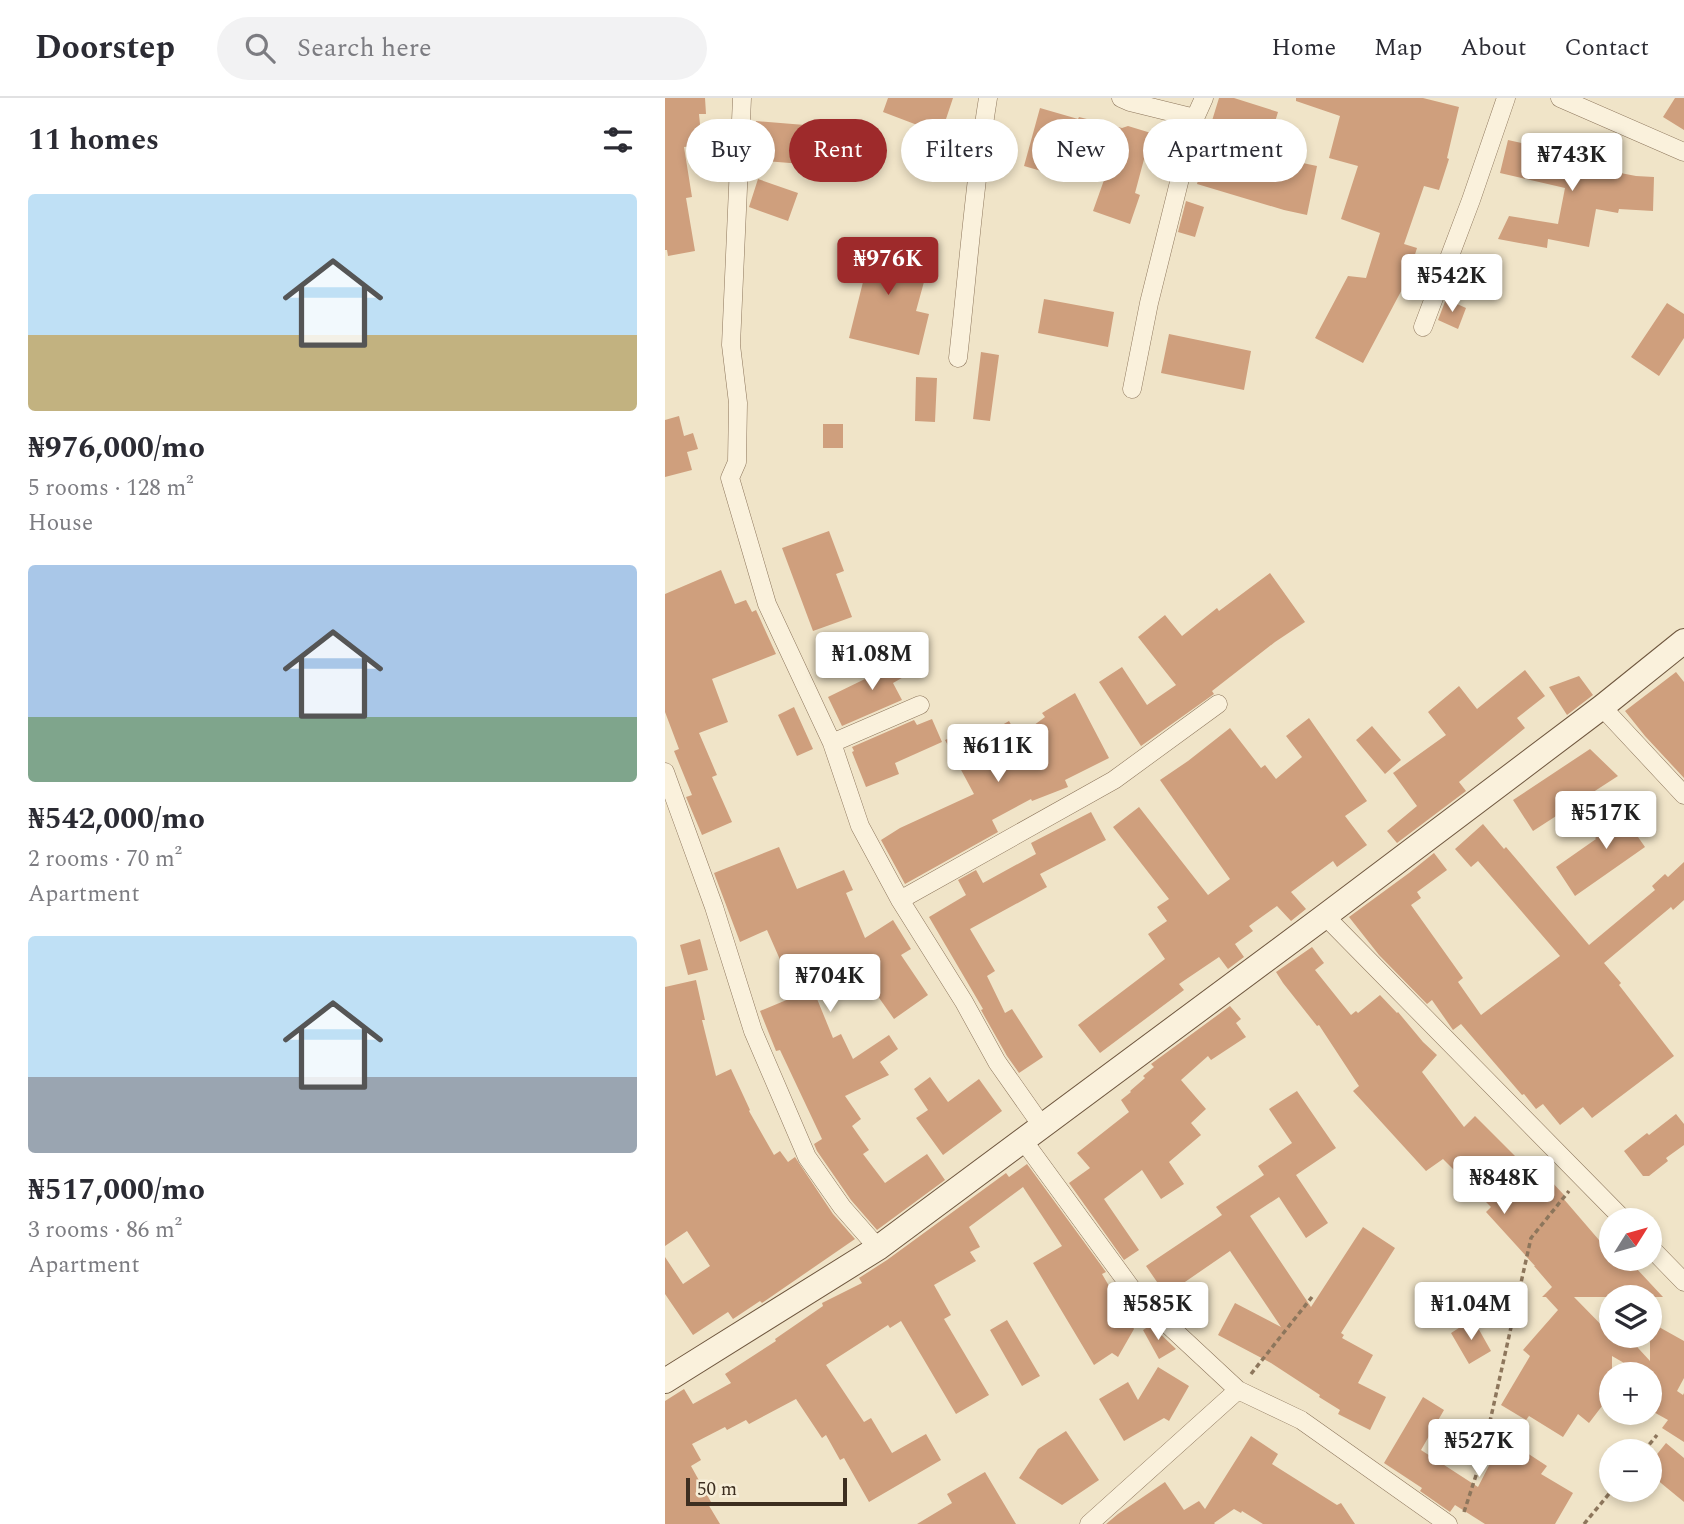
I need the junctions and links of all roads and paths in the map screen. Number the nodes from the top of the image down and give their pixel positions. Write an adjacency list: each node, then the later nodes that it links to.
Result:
1 (742, 98): 16 (street)
2 (988, 98): 10 (street)
3 (1121, 98): 7 (street)
4 (1204, 98): 7 (street)
5 (1506, 98): 9 (street)
6 (1560, 98): 8 (street)
7 (1195, 118): 11 (street)
8 (1684, 152)
9 (1423, 327)
10 (958, 358)
11 (1132, 389)
12 (1684, 641): 15 (street)
13 (1218, 704): 19 (street)
14 (920, 705): 16 (street)
15 (1602, 707): 18 (street); 20 (street)
16 (832, 743): 19 (street)
17 (665, 772): 24 (street)
18 (1684, 794)
19 (900, 900): 21 (street)
20 (1325, 916): 21 (street); 22 (street)
21 (1033, 1133): 24 (street); 29 (street)
22 (1581, 1176): 23 (street); 33 (path)
23 (1612, 1208)
24 (878, 1248): 28 (street)
25 (1663, 1260): 26 (street)
26 (1684, 1282)
27 (1312, 1297): 29 (path)
28 (665, 1381)
29 (1238, 1390): 34 (street); 35 (street)
30 (1657, 1435): 31 (path)
31 (1654, 1439)
32 (1602, 1502): 36 (path)
33 (1463, 1513)
34 (1089, 1524)
35 (1448, 1524)
36 (1584, 1524)

